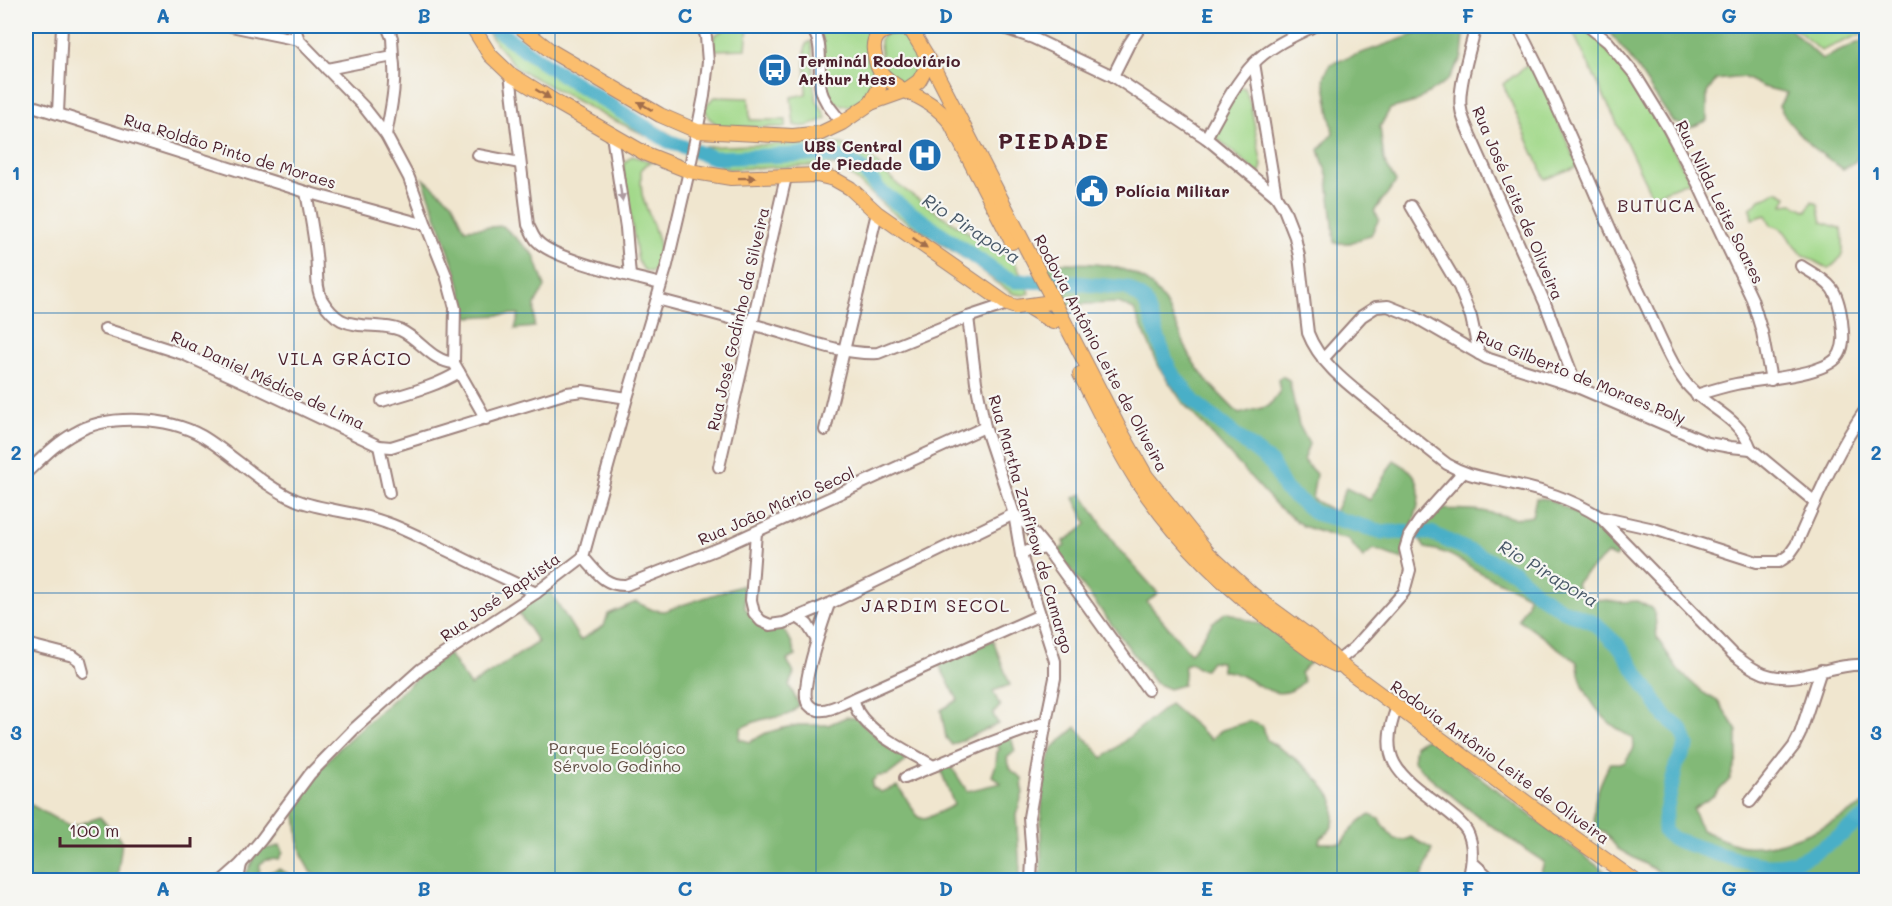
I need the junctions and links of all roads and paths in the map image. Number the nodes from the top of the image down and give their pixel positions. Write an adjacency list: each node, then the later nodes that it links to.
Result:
1 (62, 26): 30 (street)
2 (231, 26): 17 (street)
3 (294, 26): 17 (street)
4 (387, 26): 19 (street)
5 (472, 26): 24 (main road)
6 (519, 26): 32 (main road, one-way to 6)
7 (703, 26): 32 (street)
8 (809, 26): 31 (street)
9 (873, 26): 18 (street)
10 (998, 26): 25 (street)
11 (1141, 26): 25 (street)
12 (1314, 26): 21 (street)
13 (1476, 26): 62 (street, Rua José Leite de Oliveira)
14 (1517, 26): 63 (street)
15 (1588, 26): 61 (street, Rua Nilda Leite Soares)
16 (910, 28): 18 (main road, Rodovia Antônio Leite de Oliveira); 20 (main road, Rodovia Antônio Leite de Oliveira)
17 (299, 40): 22 (street)
18 (874, 41): 23 (main road)
19 (393, 57): 22 (street); 33 (street)
20 (930, 61): 26 (main road); 29 (main road, Rodovia Antônio Leite de Oliveira)
21 (1254, 63): 35 (street); 41 (street)
22 (327, 69): 33 (street)
23 (881, 73): 26 (main road, Rodovia Antônio Leite de Oliveira); 27 (main road)
24 (510, 74): 34 (main road, one-way to 34); 37 (street)
25 (1113, 76): 35 (street)
26 (911, 94): 27 (main road); 29 (main road); 46 (main road, Rodovia Antônio Leite de Oliveira)
27 (871, 103): 31 (main road)
28 (26, 104): 30 (street, Rua Roldão Pinto de Moraes)
29 (952, 105): 46 (main road, Rodovia Antônio Leite de Oliveira)
30 (58, 113): 40 (street, Rua Roldão Pinto de Moraes)
31 (842, 123): 32 (main road)
32 (698, 131): 38 (street, Rua José Baptista)
33 (386, 135): 44 (street)
34 (612, 135): 38 (main road); 47 (street, one-way to 47)
35 (1206, 138): 41 (street)
36 (478, 155): 37 (street)
37 (520, 163): 47 (street)
38 (690, 167): 39 (main road, one-way to 39); 48 (street, Rua José Baptista)
39 (786, 177): 43 (main road); 55 (street, Rua José Godinho da Silveira)
40 (306, 192): 44 (street, Rua Roldão Pinto de Moraes); 60 (street)
41 (1276, 196): 59 (street)
42 (1411, 206): 58 (street)
43 (878, 213): 51 (main road, one-way to 51); 57 (street)
44 (426, 225): 60 (street)
45 (1801, 266): 61 (street)
46 (1030, 268): 50 (main road, Rodovia Antônio Leite de Oliveira)
47 (630, 276): 48 (street)
48 (661, 284): 49 (street, Rua José Baptista)
49 (657, 299): 55 (street); 64 (street, Rua José Baptista)
50 (1046, 299): 52 (main road); 54 (main road, Rodovia Antônio Leite de Oliveira); 90 (main road, Rodovia Antônio Leite de Oliveira)
51 (1007, 304): 52 (main road); 53 (street)
52 (1026, 306): 54 (main road)
53 (968, 317): 57 (street); 68 (street, Rua Martha Zanfirow de Camargo)
54 (1053, 322): 90 (main road, Rodovia Antônio Leite de Oliveira)
55 (752, 324): 57 (street); 72 (street, Rua José Godinho da Silveira)
56 (105, 329): 70 (street, Rua Daniel Médice de Lima)
57 (844, 351): 69 (street)
58 (1479, 354): 59 (street, Rua Gilberto de Moraes Poly); 62 (street, Rua Gilberto de Moraes Poly)
59 (1323, 359): 74 (street)
60 (456, 368): 65 (street); 67 (street)
61 (1771, 380): 63 (street)
62 (1577, 387): 71 (street, Rua Gilberto de Moraes Poly)
63 (1696, 395): 71 (street)
64 (627, 398): 67 (street, Rua Daniel Médice de Lima); 82 (street, Rua José Baptista)
65 (382, 401)
66 (1866, 409): 76 (street)
67 (486, 419): 70 (street, Rua Daniel Médice de Lima)
68 (985, 427): 77 (street, Rua Martha Zanfirow de Camargo); 79 (street, Rua João Mário Secol)
69 (825, 430)
70 (379, 447): 75 (street)
71 (1751, 449): 76 (street)
72 (719, 467)
73 (26, 473): 83 (street)
74 (1462, 473): 78 (street); 90 (street)
75 (390, 493)
76 (1815, 502): 78 (street)
77 (1014, 514): 80 (street); 81 (street, Rua Martha Zanfirow de Camargo); 84 (street)
78 (1599, 517): 91 (street)
79 (756, 532): 82 (street, Rua João Mário Secol); 86 (street)
80 (1046, 548): 81 (street); 93 (street)
81 (1021, 555): 85 (street, Rua Martha Zanfirow de Camargo)
82 (583, 557): 83 (street, Rua José Baptista)
83 (536, 593): 101 (street, Rua José Baptista)
84 (829, 604): 86 (street); 87 (street)
85 (1040, 615): 94 (street); 96 (street, Rua Martha Zanfirow de Camargo)
86 (797, 617): 87 (street)
87 (817, 640): 94 (street)
88 (26, 645): 92 (street)
89 (1866, 664): 91 (street)
90 (1340, 665): 95 (main road, Rodovia Antônio Leite de Oliveira)
91 (1821, 670): 99 (street)
92 (83, 672)
93 (1148, 690)
94 (853, 699): 97 (street)
95 (1397, 707): 100 (street); 108 (main road, Rodovia Antônio Leite de Oliveira)
96 (1046, 722): 97 (street); 105 (street, Rua Martha Zanfirow de Camargo)
97 (933, 766): 98 (street)
98 (905, 778)
99 (1750, 802)
100 (1473, 863): 106 (street); 107 (street)
101 (241, 864): 103 (street, Rua José Baptista); 104 (street)
102 (1866, 875): 109 (street)
103 (223, 880)
104 (238, 880)
105 (1031, 880)
106 (1468, 880)
107 (1492, 880)
108 (1634, 880)
109 (1857, 880)

